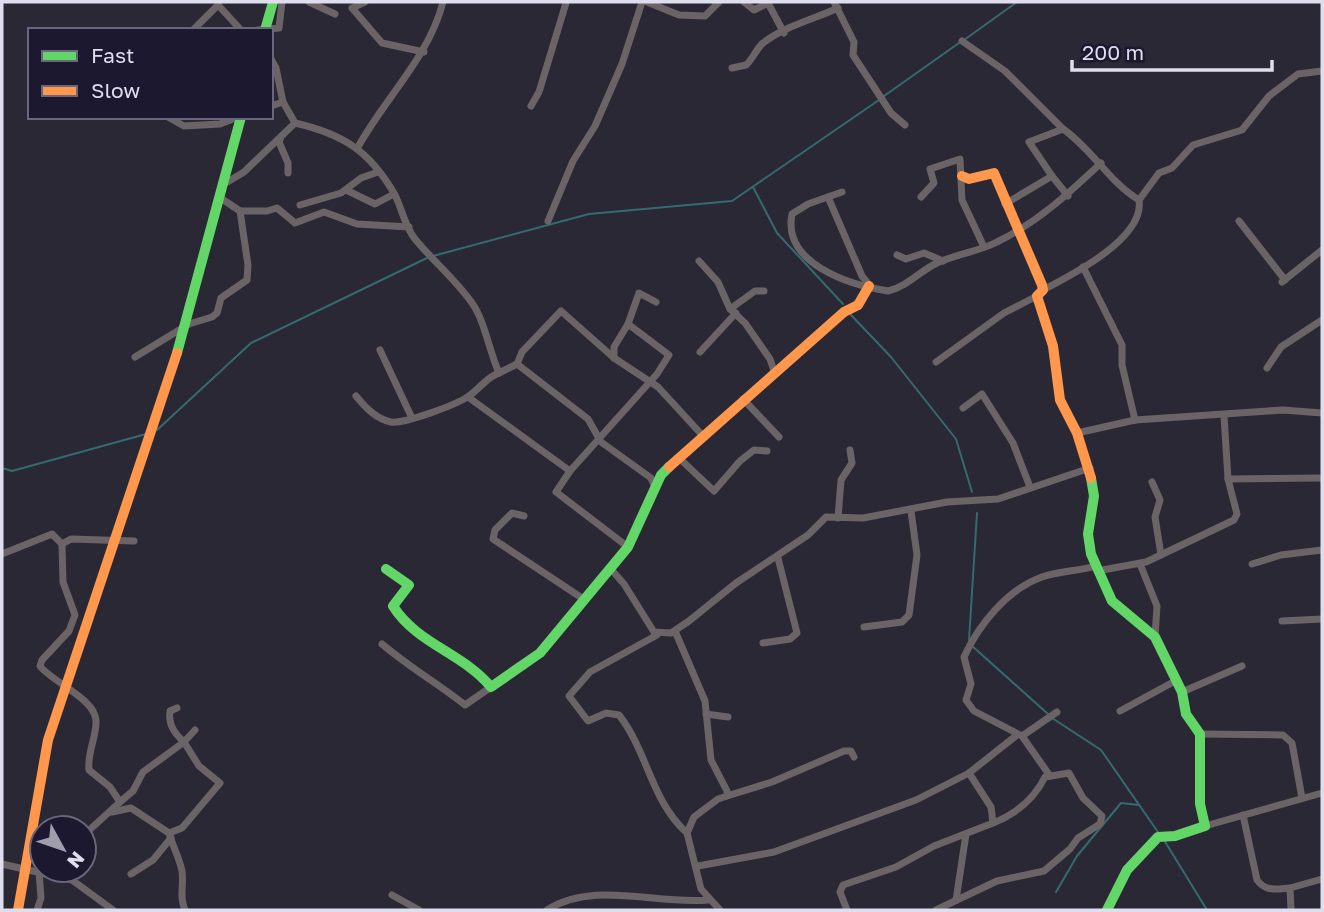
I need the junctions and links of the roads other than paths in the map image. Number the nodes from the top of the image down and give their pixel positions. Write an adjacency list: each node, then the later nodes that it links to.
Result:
1 (273, 2): 16 (main road)
2 (282, 2): 17 (street)
3 (309, 2): 13 (street)
4 (365, 2): 11 (street)
5 (443, 2): 20 (street)
6 (566, 2): 26 (street)
7 (645, 2): 8 (street); 50 (street)
8 (719, 2)
9 (744, 2): 18 (street)
10 (219, 4): 14 (street); 15 (street)
11 (350, 5): 20 (street)
12 (836, 5): 18 (street); 31 (street)
13 (335, 14)
14 (195, 28)
15 (239, 28)
16 (266, 28)
17 (272, 28)
18 (784, 33): 22 (street)
19 (962, 41): 32 (street)
20 (424, 52): 34 (street)
21 (273, 63): 24 (street)
22 (732, 68)
23 (1322, 71): 46 (street)
24 (283, 102): 25 (street); 30 (street)
25 (273, 105)
26 (531, 106)
27 (172, 119): 28 (street)
28 (234, 119)
29 (238, 119): 163 (main road)
30 (295, 123): 33 (street); 34 (street)
31 (905, 125)
32 (1063, 129): 35 (street); 39 (street)
33 (281, 136): 37 (street); 49 (street)
34 (358, 147): 36 (street)
35 (1101, 163): 43 (street); 46 (street)
36 (378, 172): 40 (street); 42 (street)
37 (288, 173)
38 (962, 176): 45 (street); 47 (main road); 54 (street)
39 (1052, 176): 43 (street); 47 (street)
40 (346, 190): 42 (street); 48 (street)
41 (842, 192): 44 (street)
42 (394, 194): 52 (street)
43 (1068, 196): 53 (street)
44 (828, 197): 60 (street); 60 (street)
45 (921, 197)
46 (1139, 200): 59 (street)
47 (1005, 204): 53 (main road)
48 (300, 205)
49 (240, 211): 52 (street); 69 (street)
50 (548, 221)
51 (1238, 221): 55 (street)
52 (409, 227): 74 (street)
53 (1017, 231): 54 (street); 62 (main road)
54 (984, 247): 58 (street)
55 (1322, 250)
56 (897, 256): 58 (street)
57 (699, 261): 64 (street)
58 (944, 261): 60 (street)
59 (1083, 267): 62 (street); 84 (street)
60 (869, 286): 75 (main road)
61 (764, 291): 64 (street)
62 (1040, 293): 71 (street); 85 (main road)
63 (656, 302): 66 (street)
64 (733, 311): 68 (street); 75 (street)
65 (1322, 320): 73 (street)
66 (628, 324): 70 (street); 76 (street)
67 (380, 350): 82 (street)
68 (700, 352)
69 (135, 356)
70 (614, 358): 72 (street); 76 (street)
71 (936, 362)
72 (517, 364): 74 (street); 88 (street)
73 (1267, 368)
74 (499, 373): 78 (street)
75 (775, 374): 79 (main road)
76 (648, 381): 86 (street); 88 (street)
77 (356, 396): 82 (street)
78 (468, 397): 82 (street); 93 (street)
79 (743, 399): 86 (main road); 87 (street)
80 (963, 408): 98 (street)
81 (1322, 413): 83 (street)
82 (411, 416)
83 (1224, 416): 84 (street); 95 (street)
84 (1135, 420): 85 (street)
85 (1077, 433): 92 (main road)
86 (703, 436): 91 (main road)
87 (779, 437)
88 (600, 438): 93 (street); 97 (street)
89 (850, 450): 101 (street)
90 (767, 451): 91 (street)
91 (679, 458): 97 (main road)
92 (1090, 468): 98 (street); 113 (main road)
93 (570, 471): 104 (street)
94 (1322, 478): 95 (street)
95 (1227, 479): 107 (street)
96 (1152, 482): 107 (street)
97 (655, 486): 104 (main road)
98 (1030, 487): 99 (street)
99 (911, 511): 101 (street); 117 (street)
100 (524, 516): 114 (street)
101 (838, 519): 108 (street)
102 (134, 541): 103 (street)
103 (62, 544): 106 (street); 142 (street)
104 (628, 547): 111 (main road)
105 (1322, 550): 110 (street)
106 (2, 554)
107 (1161, 555): 109 (street)
108 (778, 558): 118 (street); 121 (street)
109 (1140, 564): 113 (street); 120 (street)
110 (1252, 564)
111 (610, 568): 114 (main road); 119 (street)
112 (386, 569): 125 (main road)
113 (1096, 569): 120 (main road); 134 (street)
114 (585, 600): 125 (main road)
115 (1322, 619): 116 (street)
116 (1282, 621)
117 (864, 627)
118 (675, 631): 119 (street); 130 (street)
119 (657, 635): 148 (street)
120 (1155, 637): 124 (main road)
121 (763, 643)
122 (382, 644): 125 (street)
123 (1241, 666): 126 (street)
124 (1177, 680): 126 (main road); 129 (street)
125 (491, 687)
126 (1182, 692): 133 (main road)
127 (177, 708): 135 (street)
128 (1057, 712): 134 (street)
129 (1120, 712)
130 (706, 714): 131 (street); 140 (street)
131 (728, 717)
132 (195, 730): 135 (street)
133 (1200, 734): 141 (street); 147 (main road)
134 (1020, 736): 137 (street); 138 (street)
135 (184, 742): 142 (street); 150 (street)
136 (854, 757): 140 (street)
137 (969, 774): 146 (street); 152 (street)
138 (1050, 776): 146 (street); 161 (street)
139 (1322, 793): 141 (street)
140 (727, 796): 148 (street)
141 (1302, 798): 144 (street)
142 (120, 802): 143 (street)
143 (112, 812): 145 (street); 150 (street)
144 (1243, 815): 147 (street); 158 (street)
145 (98, 821)
146 (993, 823): 149 (street)
147 (1205, 826): 171 (main road)
148 (687, 833): 152 (street)
149 (965, 834): 161 (street); 169 (street)
150 (170, 836): 154 (street); 166 (street)
151 (2, 864): 153 (street)
152 (698, 866): 160 (street)
153 (28, 870)
154 (131, 874)
155 (1322, 879): 158 (street)
156 (40, 884): 164 (street)
157 (78, 884): 165 (street)
158 (1290, 888): 172 (street)
159 (392, 895): 162 (street)
160 (708, 900): 167 (street); 168 (street)
161 (956, 900): 170 (street)
162 (415, 909)
163 (18, 910)
164 (37, 910)
165 (113, 910)
166 (185, 910)
167 (547, 910)
168 (720, 910)
169 (847, 910)
170 (936, 910)
171 (1107, 910)
172 (1291, 910)

